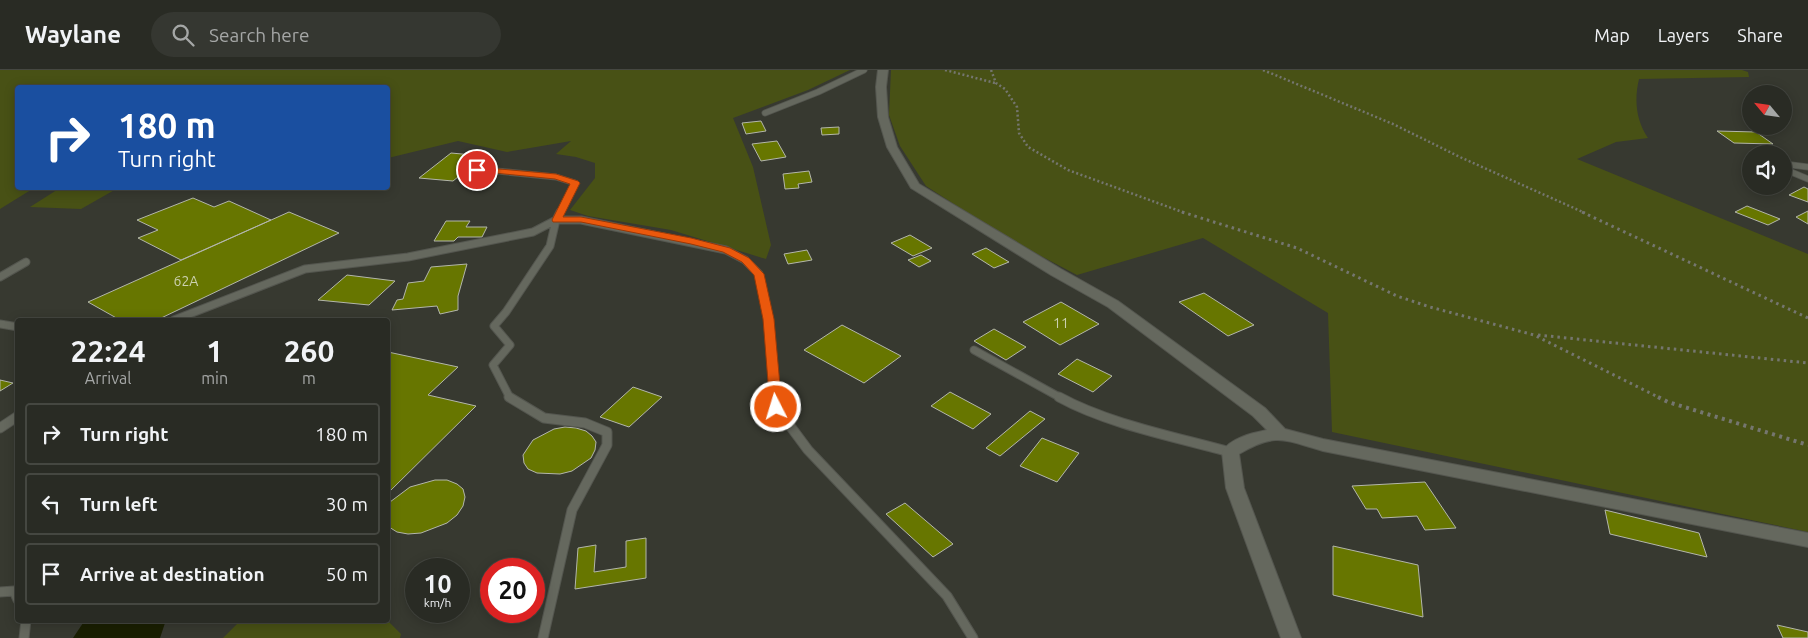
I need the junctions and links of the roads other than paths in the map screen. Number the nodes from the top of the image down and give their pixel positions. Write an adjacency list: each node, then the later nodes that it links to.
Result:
1 (864, 70): 3 (lane)
2 (883, 70): 18 (street)
3 (765, 113)
4 (1792, 165): 5 (lane)
5 (1808, 167)
6 (477, 170): 9 (lane)
7 (1792, 172): 8 (lane)
8 (1808, 179)
9 (556, 220): 12 (lane); 25 (lane); 26 (lane)
10 (26, 262): 11 (lane)
11 (0, 277)
12 (179, 318)
13 (0, 324): 14 (lane)
14 (15, 326)
15 (974, 350): 19 (lane)
16 (15, 418): 17 (lane)
17 (0, 428)
18 (1279, 432): 19 (street); 20 (street)
19 (1230, 452): 27 (street)
20 (1808, 540)
21 (0, 592): 22 (lane)
22 (15, 593)
23 (26, 623): 24 (lane)
24 (24, 638)
25 (543, 638)
26 (973, 638)
27 (1291, 638)

